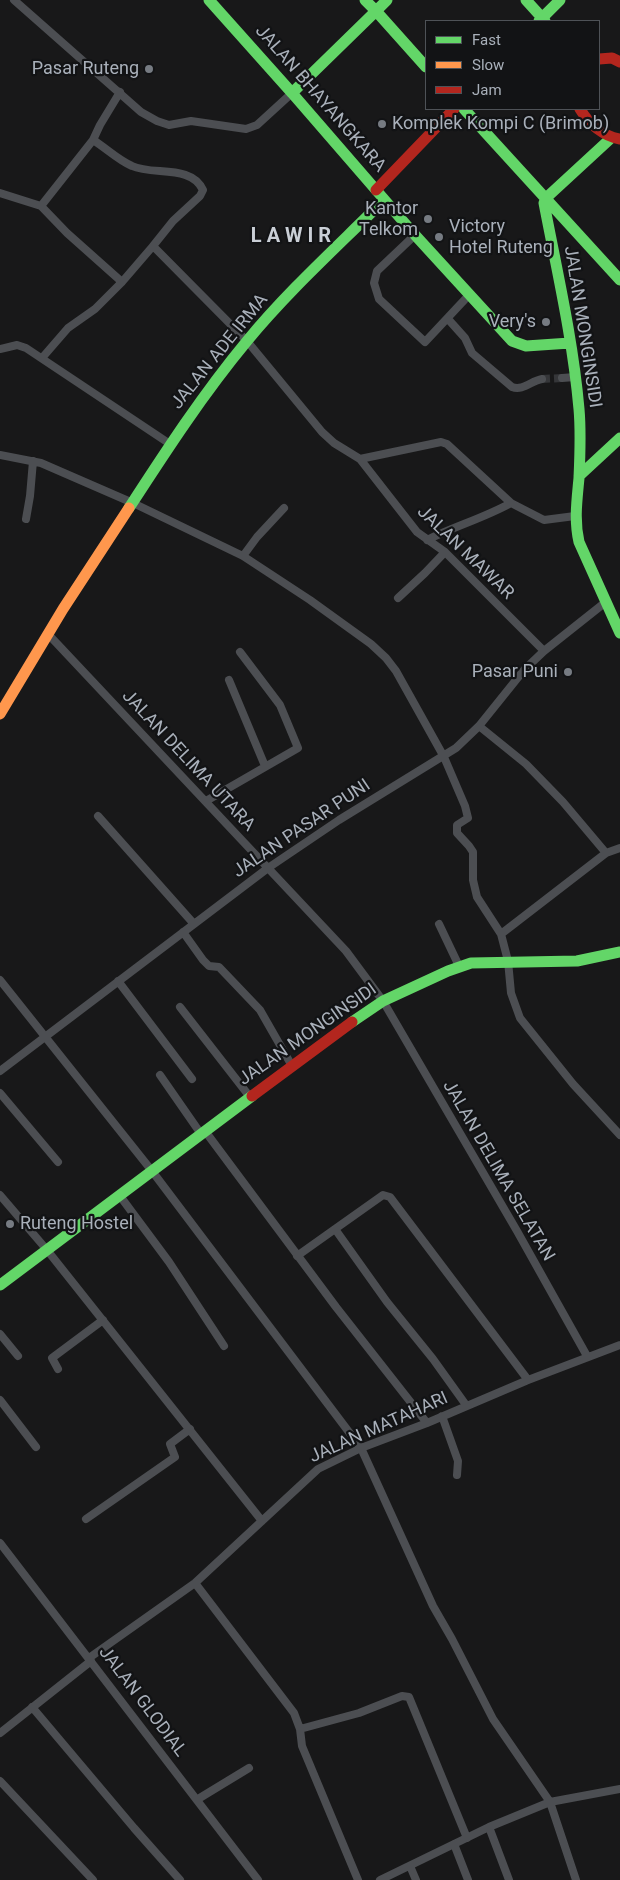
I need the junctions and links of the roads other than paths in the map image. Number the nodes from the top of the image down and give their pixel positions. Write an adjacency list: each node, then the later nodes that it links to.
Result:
1 (210, 0): 13 (main road, JALAN BHAYANGKARA)
2 (365, 0): 7 (main road)
3 (387, 0): 7 (main road)
4 (526, 0): 8 (main road)
5 (560, 0): 8 (main road)
6 (18, 1): 12 (street)
7 (376, 11): 11 (main road); 13 (main road)
8 (542, 20)
9 (600, 59): 10 (main road)
10 (620, 62)
11 (425, 66)
12 (120, 92): 13 (street); 18 (street)
13 (292, 93): 19 (main road, JALAN BHAYANGKARA)
14 (453, 110): 19 (main road)
15 (465, 110): 21 (main road)
16 (581, 110): 17 (main road)
17 (615, 139): 21 (main road)
18 (93, 140): 23 (street); 25 (street)
19 (376, 190): 22 (main road, JALAN BHAYANGKARA)
20 (0, 194): 23 (street)
21 (546, 198): 26 (main road); 31 (main road, JALAN MONGINSIDI)
22 (384, 200): 24 (main road, JALAN BHAYANGKARA); 30 (main road, JALAN ADE IRMA)
23 (41, 206): 27 (street)
24 (415, 235): 28 (main road, JALAN BHAYANGKARA); 29 (street)
25 (153, 246): 27 (street); 30 (street, JALAN MAWAR)
26 (620, 280)
27 (122, 282): 33 (street)
28 (469, 295): 29 (street); 31 (main road, JALAN BHAYANGKARA)
29 (448, 318): 36 (street)
30 (247, 340): 38 (main road, JALAN ADE IRMA); 42 (street, JALAN MAWAR)
31 (570, 343): 34 (main road, JALAN MONGINSIDI)
32 (0, 349): 33 (street)
33 (42, 358): 38 (street)
34 (574, 377): 35 (street); 39 (main road, JALAN MONGINSIDI)
35 (562, 378)
36 (542, 379)
37 (620, 438): 41 (main road)
38 (170, 444): 45 (main road, JALAN ADE IRMA)
39 (580, 446): 41 (main road); 44 (main road, JALAN MONGINSIDI)
40 (0, 455): 43 (street)
41 (598, 457): 44 (main road)
42 (360, 459): 46 (street); 50 (street, JALAN MAWAR)
43 (33, 460): 45 (street); 49 (street)
44 (579, 476): 48 (main road, JALAN MONGINSIDI)
45 (133, 503): 52 (street); 56 (main road, JALAN ADE IRMA)
46 (511, 503): 48 (street); 50 (street)
47 (284, 508): 52 (street)
48 (575, 516): 54 (main road, JALAN MONGINSIDI)
49 (26, 519)
50 (427, 540): 51 (street, JALAN MAWAR)
51 (444, 552): 53 (street); 57 (street, JALAN MAWAR)
52 (243, 556): 62 (street)
53 (398, 598)
54 (607, 601): 55 (main road, JALAN MONGINSIDI); 57 (street, JALAN PASAR PUNI)
55 (620, 633)
56 (48, 634): 60 (main road, JALAN ADE IRMA); 64 (street, JALAN DELIMA UTARA)
57 (544, 651): 61 (street, JALAN PASAR PUNI)
58 (240, 652): 63 (street)
59 (229, 680): 63 (street)
60 (0, 714)
61 (479, 726): 62 (street, JALAN PASAR PUNI); 67 (street)
62 (444, 757): 68 (street, JALAN PASAR PUNI); 72 (street)
63 (265, 766): 64 (street)
64 (206, 801): 68 (street, JALAN DELIMA UTARA)
65 (98, 816): 69 (street)
66 (620, 848): 67 (street)
67 (606, 853): 72 (street)
68 (268, 868): 69 (street, JALAN PASAR PUNI); 78 (street, JALAN DELIMA UTARA)
69 (194, 924): 71 (street, JALAN PASAR PUNI)
70 (439, 924): 75 (street)
71 (183, 932): 77 (street, JALAN PASAR PUNI); 81 (street)
72 (501, 934): 74 (street)
73 (618, 955): 74 (main road, JALAN MONGINSIDI)
74 (508, 961): 75 (main road, JALAN MONGINSIDI); 88 (street)
75 (459, 966): 78 (main road, JALAN MONGINSIDI)
76 (0, 980): 80 (street)
77 (118, 981): 80 (street, JALAN PASAR PUNI); 84 (street)
78 (383, 1001): 81 (main road, JALAN MONGINSIDI); 102 (street, JALAN DELIMA SELATAN)
79 (180, 1007): 86 (street)
80 (45, 1037): 82 (street, JALAN PASAR PUNI); 90 (street)
81 (292, 1066): 86 (main road, JALAN MONGINSIDI)
82 (0, 1071)
83 (160, 1075): 87 (street)
84 (192, 1079)
85 (0, 1093): 89 (street)
86 (250, 1097): 87 (main road, JALAN MONGINSIDI)
87 (203, 1132): 90 (main road, JALAN MONGINSIDI); 95 (street)
88 (620, 1136)
89 (58, 1162)
90 (152, 1172): 92 (main road, JALAN MONGINSIDI); 111 (street)
91 (0, 1194): 94 (street)
92 (120, 1196): 94 (main road, JALAN MONGINSIDI); 100 (street)
93 (334, 1230): 95 (street); 104 (street); 106 (street)
94 (47, 1250): 96 (main road, JALAN MONGINSIDI); 97 (street)
95 (297, 1256): 108 (street)
96 (0, 1285)
97 (103, 1320): 103 (street); 109 (street)
98 (0, 1334): 101 (street)
99 (620, 1344): 102 (street, JALAN MATAHARI)
100 (224, 1346)
101 (18, 1356)
102 (586, 1356): 104 (street, JALAN MATAHARI)
103 (58, 1369)
104 (528, 1380): 106 (street, JALAN MATAHARI)
105 (0, 1400): 110 (street)
106 (466, 1405): 107 (street, JALAN MATAHARI)
107 (442, 1416): 108 (street, JALAN MATAHARI); 112 (street)
108 (427, 1423): 111 (street, JALAN MATAHARI)
109 (190, 1429): 113 (street); 114 (street)
110 (36, 1447)
111 (361, 1448): 114 (street, JALAN MATAHARI); 125 (street)
112 (457, 1475)
113 (86, 1519)
114 (262, 1520): 116 (street, JALAN MATAHARI)
115 (0, 1543): 117 (street, JALAN GLODIAL)
116 (195, 1583): 117 (street, JALAN MATAHARI); 119 (street)
117 (90, 1659): 118 (street, JALAN MATAHARI); 124 (street, JALAN GLODIAL)
118 (32, 1707): 120 (street, JALAN MATAHARI); 131 (street)
119 (300, 1729): 127 (street); 133 (street)
120 (0, 1734)
121 (249, 1768): 124 (street)
122 (0, 1781): 130 (street)
123 (620, 1789): 125 (street)
124 (198, 1799): 132 (street, JALAN GLODIAL)
125 (550, 1802): 126 (street); 138 (street)
126 (489, 1827): 127 (street); 137 (street)
127 (467, 1838): 128 (street)
128 (454, 1844): 129 (street); 136 (street)
129 (410, 1866): 134 (street); 135 (street)
130 (93, 1880)
131 (180, 1880)
132 (258, 1880)
133 (358, 1880)
134 (380, 1880)
135 (416, 1880)
136 (468, 1880)
137 (509, 1880)
138 (576, 1880)

